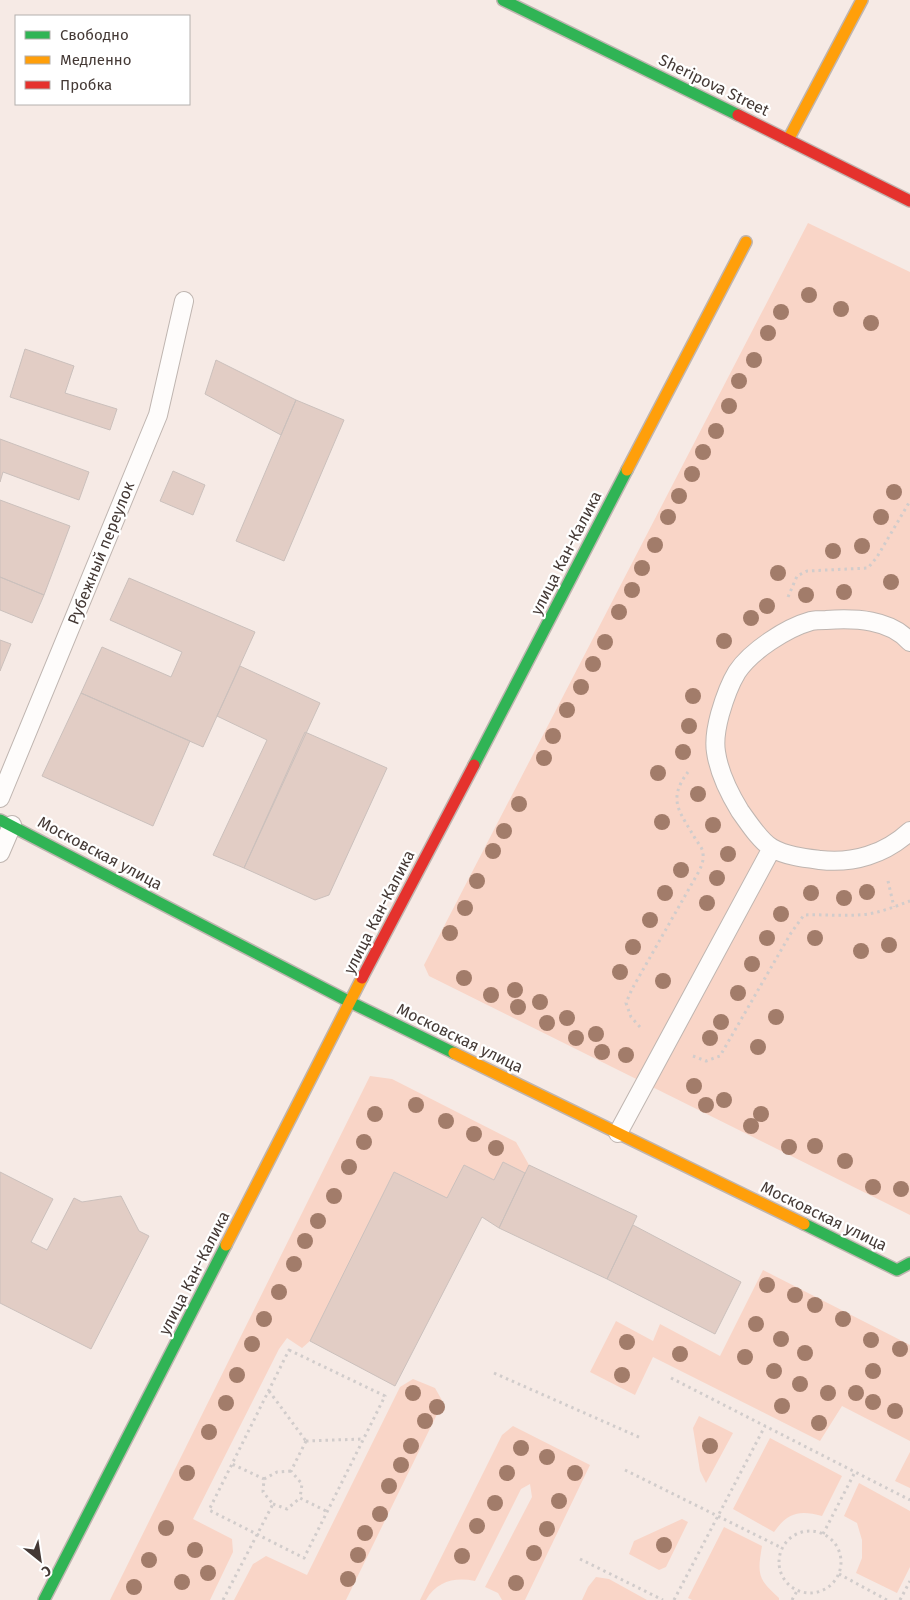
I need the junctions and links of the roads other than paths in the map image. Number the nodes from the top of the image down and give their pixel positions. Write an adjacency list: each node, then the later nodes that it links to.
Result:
1 (503, 0): 3 (street, Sheripova Street)
2 (862, 0): 3 (street)
3 (788, 140): 4 (street, Sheripova Street)
4 (910, 201)
5 (746, 242): 13 (street, улица Кан-Калика)
6 (184, 301): 8 (lane, Рубежный переулок)
7 (907, 630): 11 (lane)
8 (0, 798)
9 (6, 822): 12 (lane); 13 (street, Московская улица)
10 (910, 831): 11 (lane)
11 (772, 848): 14 (lane)
12 (0, 853)
13 (350, 1002): 14 (street, Московская улица); 16 (street, улица Кан-Калика)
14 (618, 1133): 15 (street, Московская улица)
15 (910, 1263)
16 (44, 1600)

